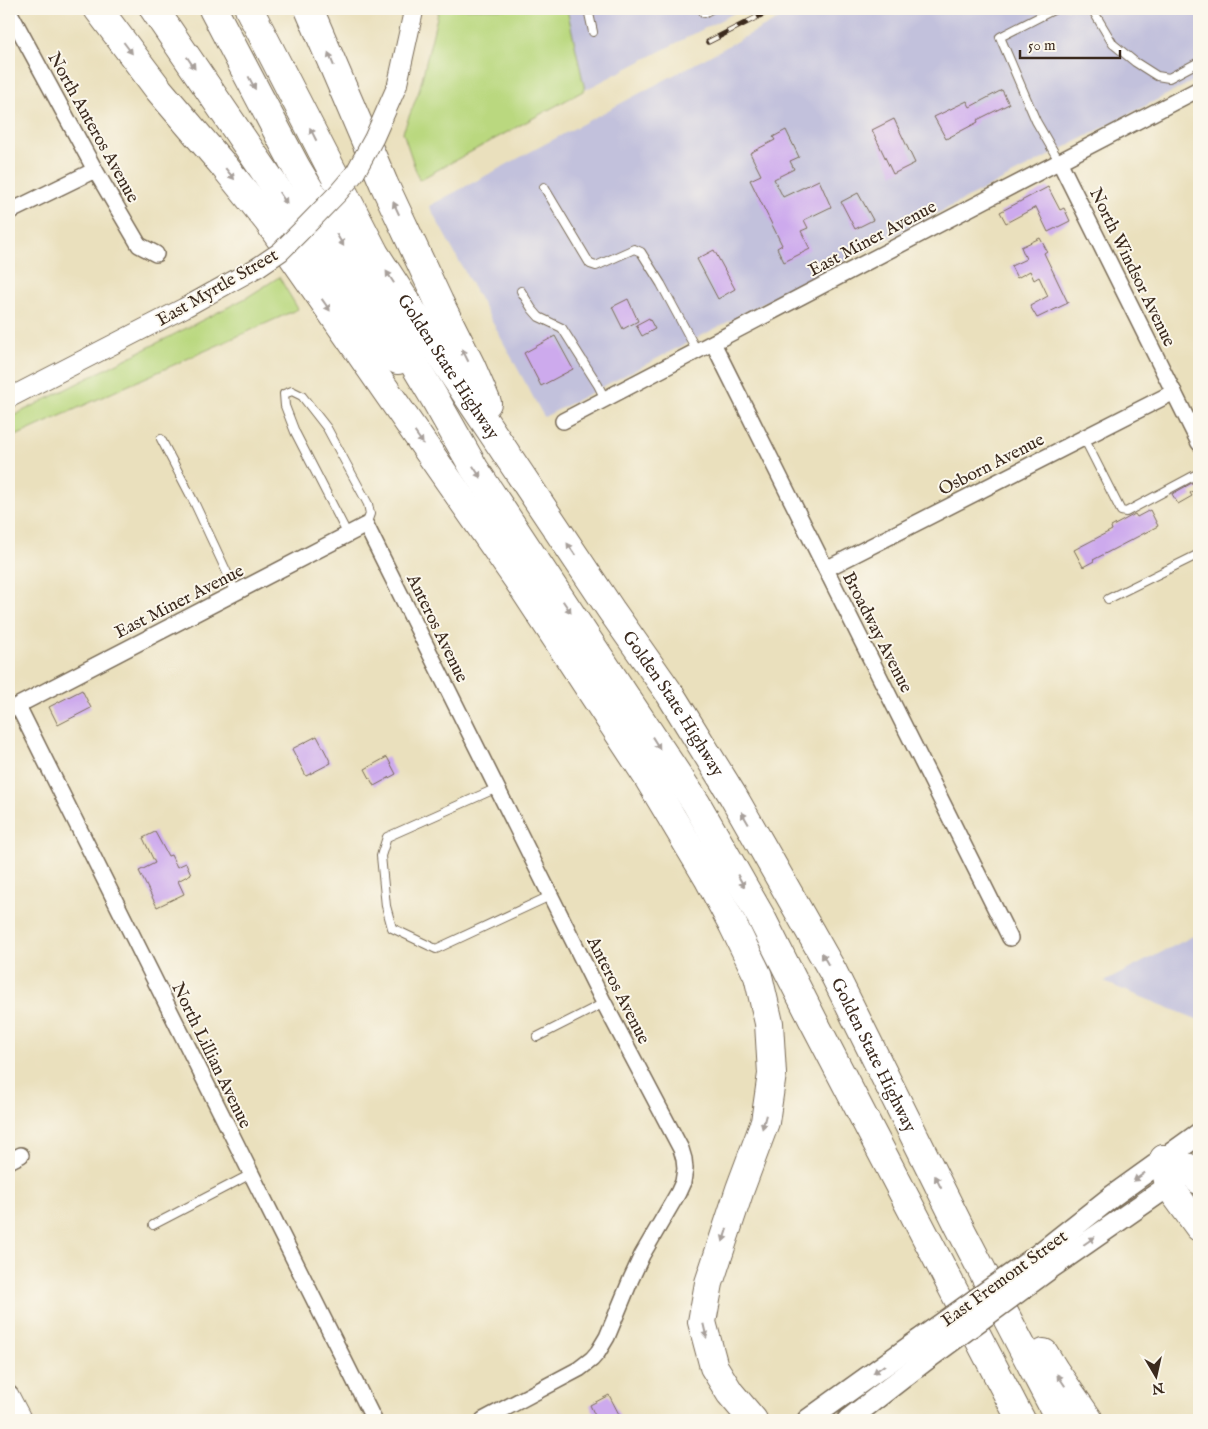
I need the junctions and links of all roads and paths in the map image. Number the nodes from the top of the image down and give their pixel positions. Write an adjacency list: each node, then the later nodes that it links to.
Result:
1 (98, 9): 61 (highway, one-way to 61)
2 (154, 9): 26 (highway, one-way to 26)
3 (213, 9): 26 (highway, Golden State Highway, one-way to 26)
4 (249, 9): 32 (highway, Golden State Highway, one-way to 4)
5 (310, 9): 32 (highway, one-way to 5)
6 (414, 9): 25 (street, East Myrtle Street, bridge)
7 (588, 9): 13 (lane)
8 (702, 9): 9 (lane)
9 (711, 9)
10 (1056, 9): 16 (lane)
11 (1092, 9): 14 (lane)
12 (9, 10): 17 (street, North Anteros Avenue)
13 (593, 32)
14 (1199, 62)
15 (1199, 89): 16 (street, East Miner Avenue)
16 (1059, 162): 22 (street, East Miner Avenue); 24 (street, North Windsor Avenue)
17 (95, 170): 19 (street); 20 (street, North Anteros Avenue)
18 (544, 187): 23 (lane)
19 (9, 212)
20 (156, 254)
21 (521, 291): 27 (lane)
22 (713, 343): 23 (street, East Miner Avenue); 37 (street, Broadway Avenue)
23 (697, 351): 27 (street, East Miner Avenue)
24 (1174, 392): 29 (street, Osborn Avenue); 31 (street, North Windsor Avenue)
25 (9, 398)
26 (435, 399): 55 (highway, Golden State Highway, one-way to 55)
27 (605, 399): 28 (street, East Miner Avenue)
28 (563, 421)
29 (1084, 438): 33 (lane); 37 (street, Osborn Avenue)
30 (161, 439): 38 (lane)
31 (1199, 443)
32 (513, 464): 52 (highway, Golden State Highway, one-way to 32)
33 (1199, 473)
34 (366, 525): 35 (street, East Miner Avenue); 35 (lane); 41 (street, Anteros Avenue)
35 (348, 535): 38 (street, East Miner Avenue)
36 (1199, 554): 39 (lane)
37 (826, 569): 43 (street, Broadway Avenue)
38 (236, 592): 40 (street, East Miner Avenue)
39 (1108, 599)
40 (13, 708): 49 (street, North Lillian Avenue)
41 (497, 788): 42 (street, Anteros Avenue); 42 (lane)
42 (550, 896): 44 (street, Anteros Avenue)
43 (1010, 938)
44 (604, 1003): 45 (lane); 60 (street, Anteros Avenue)
45 (537, 1037)
46 (1199, 1134): 47 (main road, East Fremont Street)
47 (1164, 1159): 48 (highway); 50 (highway); 54 (main road, East Fremont Street, one-way to 54)
48 (1197, 1171): 50 (main road, East Fremont Street)
49 (251, 1174): 51 (lane); 59 (street, North Lillian Avenue)
50 (1169, 1186): 53 (highway); 54 (main road, East Fremont Street, one-way to 50)
51 (153, 1224)
52 (960, 1226): 66 (highway, Golden State Highway); 67 (highway, one-way to 52)
53 (1199, 1227)
54 (1043, 1263): 56 (main road, East Fremont Street, bridge)
55 (971, 1322): 64 (highway); 65 (highway, Golden State Highway)
56 (923, 1350): 62 (main road, East Fremont Street, one-way to 62); 63 (main road, East Fremont Street)
57 (9, 1395): 58 (street)
58 (22, 1420)
59 (374, 1420)
60 (483, 1420)
61 (753, 1420)
62 (808, 1420)
63 (848, 1420)
64 (1000, 1420)
65 (1021, 1420)
66 (1060, 1420)
67 (1089, 1420)

